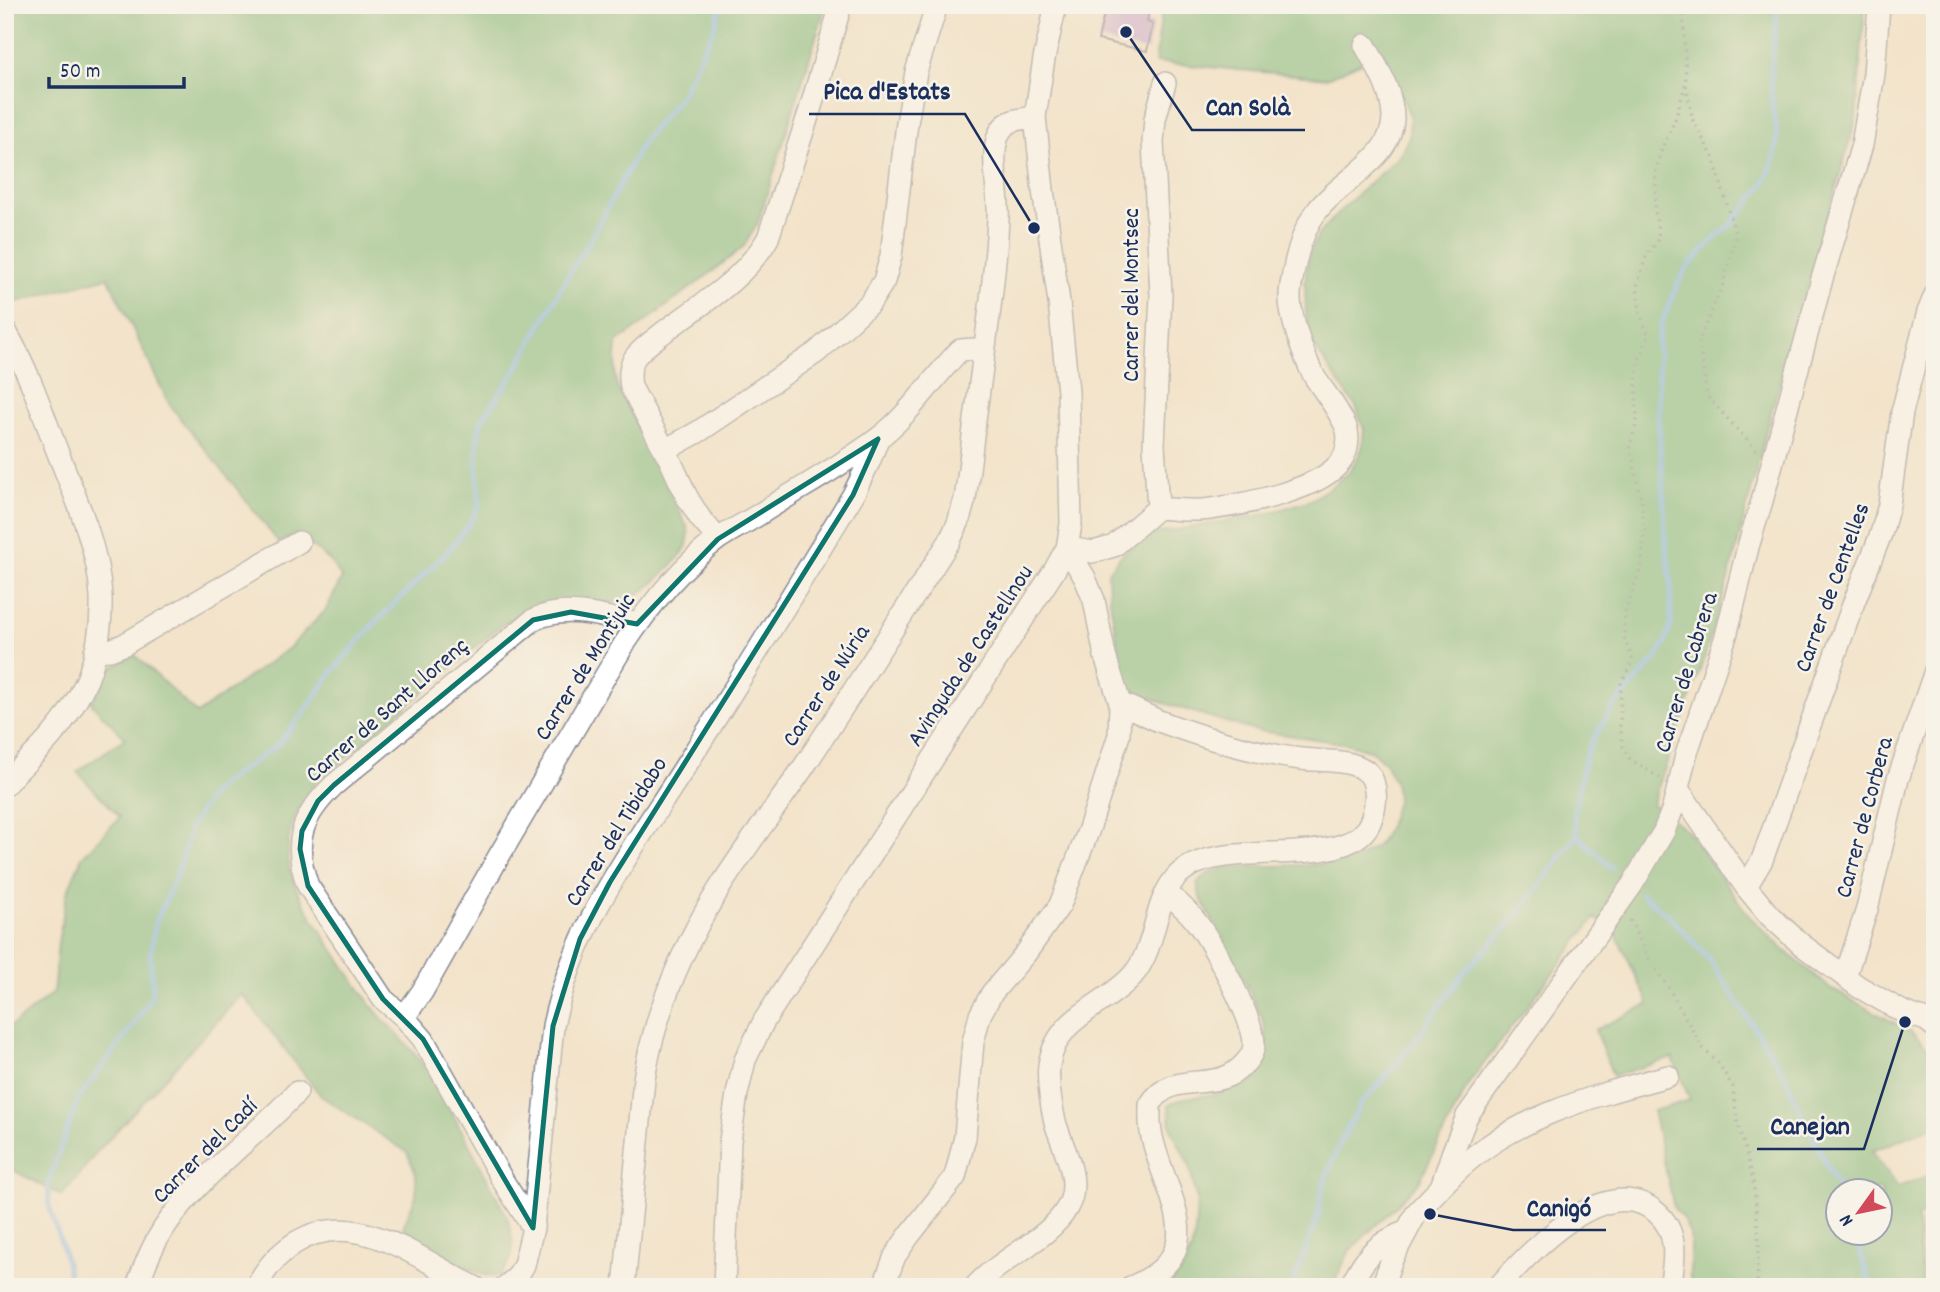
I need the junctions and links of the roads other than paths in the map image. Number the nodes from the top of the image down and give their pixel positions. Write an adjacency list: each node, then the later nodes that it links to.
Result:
1 (841, 5): 12 (street)
2 (937, 5): 12 (street)
3 (1056, 5): 7 (street, Avinguda de Castellnou)
4 (1879, 5): 22 (street, Carrer de Cabrera)
5 (1365, 45): 13 (street)
6 (1165, 83): 13 (street, Carrer del Montsec)
7 (1035, 117): 10 (street, Carrer de Núria); 16 (street, Avinguda de Castellnou)
8 (1935, 295): 23 (street, Carrer de Centelles)
9 (5, 330): 18 (street)
10 (983, 359): 11 (street, Carrer de Montjuic); 37 (street, Carrer de Núria)
11 (878, 439): 14 (street, Carrer de Montjuic); 31 (street, Carrer del Tibidabo)
12 (665, 450): 14 (street)
13 (1158, 508): 16 (street)
14 (718, 539): 17 (street, Carrer de Montjuic)
15 (299, 542): 18 (street)
16 (1067, 548): 20 (street); 38 (street, Avinguda de Castellnou)
17 (638, 624): 26 (street, Carrer de Montjuic); 26 (street, Carrer de Sant Llorenç)
18 (95, 651): 21 (street)
19 (1935, 671): 25 (street, Carrer de Corbera)
20 (1120, 703): 24 (street); 39 (street)
21 (5, 785)
22 (1678, 789): 23 (street); 30 (street, Carrer de Cabrera)
23 (1746, 887): 25 (street)
24 (1167, 893): 40 (street); 41 (street)
25 (1845, 977): 27 (street)
26 (404, 1017): 31 (street, Carrer de Sant Llorenç)
27 (1935, 1027)
28 (1668, 1076): 30 (street)
29 (297, 1092): 33 (street, Carrer del Cadí)
30 (1441, 1187): 32 (street, Carrer de Cabrera)
31 (533, 1228): 36 (street, Carrer del Tibidabo)
32 (1407, 1231): 42 (street); 43 (street, Carrer de Cabrera)
33 (137, 1287)
34 (256, 1287): 35 (street)
35 (475, 1287)
36 (505, 1287)
37 (624, 1287)
38 (724, 1287)
39 (886, 1287)
40 (975, 1287)
41 (1130, 1287)
42 (1350, 1287)
43 (1382, 1287)
44 (1498, 1287): 45 (street)
45 (1670, 1287)

